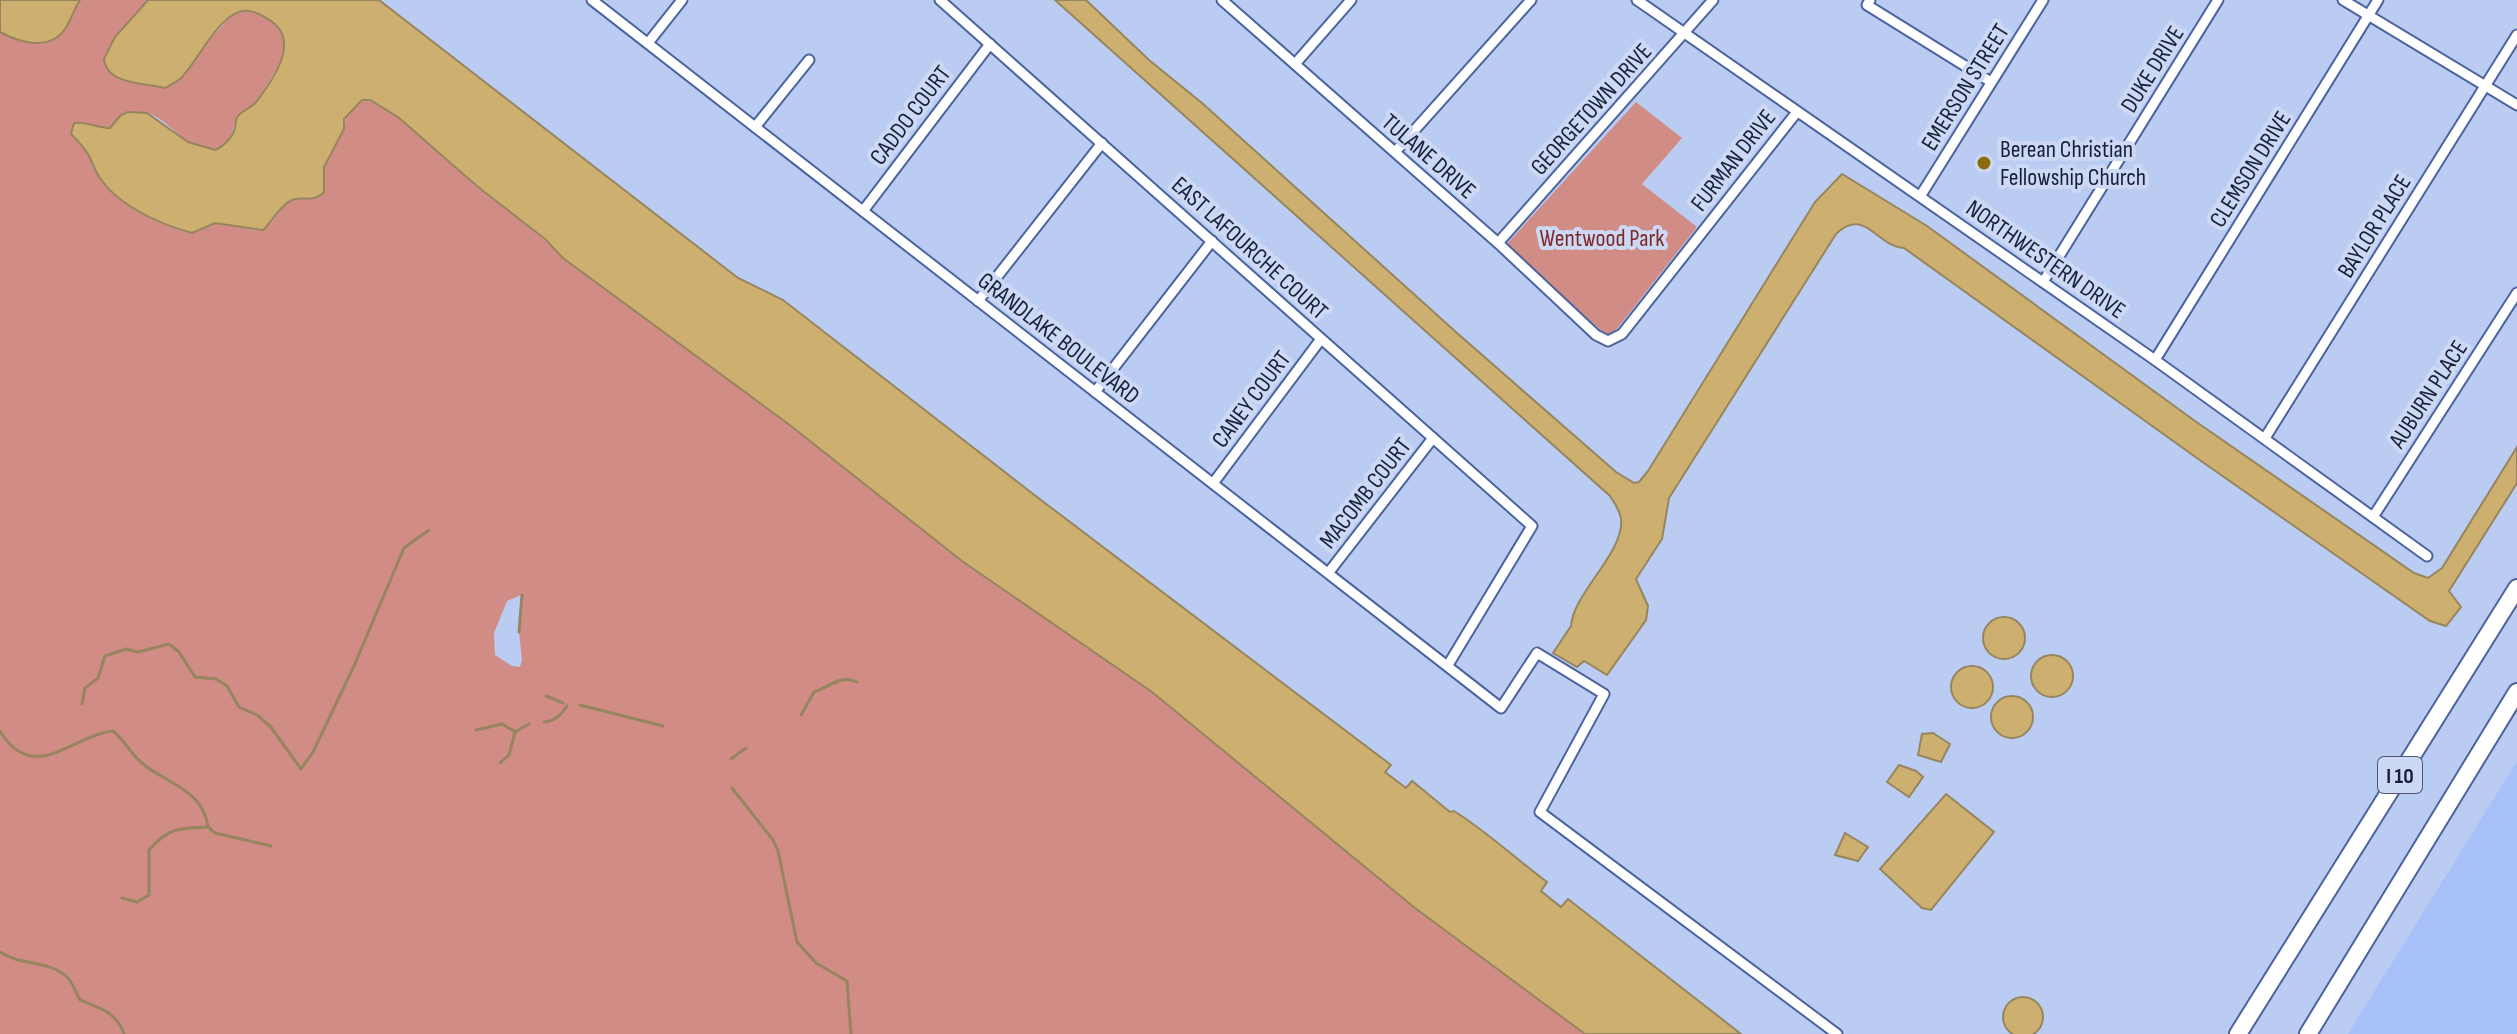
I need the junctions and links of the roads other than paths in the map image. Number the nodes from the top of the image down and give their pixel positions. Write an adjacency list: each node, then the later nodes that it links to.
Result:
1 (592, 0): 17 (street, GRANDLAKE BOULEVARD)
2 (682, 0): 17 (street)
3 (940, 0): 18 (street, EAST LAFOURCHE COURT)
4 (1222, 0): 20 (street, TULANE DRIVE)
5 (1351, 0): 20 (street)
6 (1531, 0): 27 (street)
7 (1637, 0): 15 (street, NORTHWESTERN DRIVE)
8 (1713, 0): 15 (street, GEORGETOWN DRIVE)
9 (1870, 0): 21 (street)
10 (2043, 0): 21 (street, EMERSON STREET)
11 (2218, 0): 32 (street, DUKE DRIVE)
12 (2343, 0): 14 (street)
13 (2378, 0): 14 (street, CLEMSON DRIVE)
14 (2368, 16): 22 (street); 37 (street, CLEMSON DRIVE)
15 (1684, 34): 24 (street, NORTHWESTERN DRIVE); 31 (street, GEORGETOWN DRIVE)
16 (2517, 35): 22 (street, BAYLOR PLACE)
17 (648, 43): 25 (street, GRANDLAKE BOULEVARD)
18 (990, 44): 26 (street, EAST LAFOURCHE COURT); 29 (street, CADDO COURT)
19 (809, 60): 25 (street)
20 (1295, 64): 27 (street, TULANE DRIVE)
21 (1991, 82): 28 (street, EMERSON STREET)
22 (2486, 85): 23 (street); 40 (street, BAYLOR PLACE)
23 (2517, 105)
24 (1797, 112): 28 (street, NORTHWESTERN DRIVE); 36 (street, FURMAN DRIVE)
25 (755, 127): 29 (street, GRANDLAKE BOULEVARD)
26 (1102, 143): 30 (street, EAST LAFOURCHE COURT); 34 (street)
27 (1395, 152): 31 (street, TULANE DRIVE)
28 (1921, 195): 32 (street, NORTHWESTERN DRIVE)
29 (863, 211): 34 (street, GRANDLAKE BOULEVARD)
30 (1212, 241): 35 (street, EAST LAFOURCHE COURT); 38 (street)
31 (1498, 243): 36 (street, TULANE DRIVE)
32 (2043, 282): 37 (street, NORTHWESTERN DRIVE)
33 (2517, 293): 42 (street, AUBURN PLACE)
34 (978, 301): 38 (street, GRANDLAKE BOULEVARD)
35 (1321, 339): 39 (street, EAST LAFOURCHE COURT); 41 (street, CANEY COURT)
36 (1608, 341)
37 (2155, 360): 40 (street, NORTHWESTERN DRIVE)
38 (1095, 392): 41 (street, GRANDLAKE BOULEVARD)
39 (1433, 438): 44 (street, MACOMB COURT); 46 (street, EAST LAFOURCHE COURT)
40 (2265, 438): 42 (street, NORTHWESTERN DRIVE)
41 (1214, 482): 44 (street, GRANDLAKE BOULEVARD)
42 (2373, 517): 43 (street, NORTHWESTERN DRIVE)
43 (2427, 556)
44 (1329, 572): 46 (street, GRANDLAKE BOULEVARD)
45 (2517, 588): 51 (highway, I 10)
46 (1448, 665): 50 (street, GRANDLAKE BOULEVARD)
47 (2517, 692): 49 (highway, I 10)
48 (2517, 699): 49 (highway)
49 (2493, 731): 52 (highway, I 10)
50 (1837, 1034)
51 (2238, 1034)
52 (2308, 1034)

